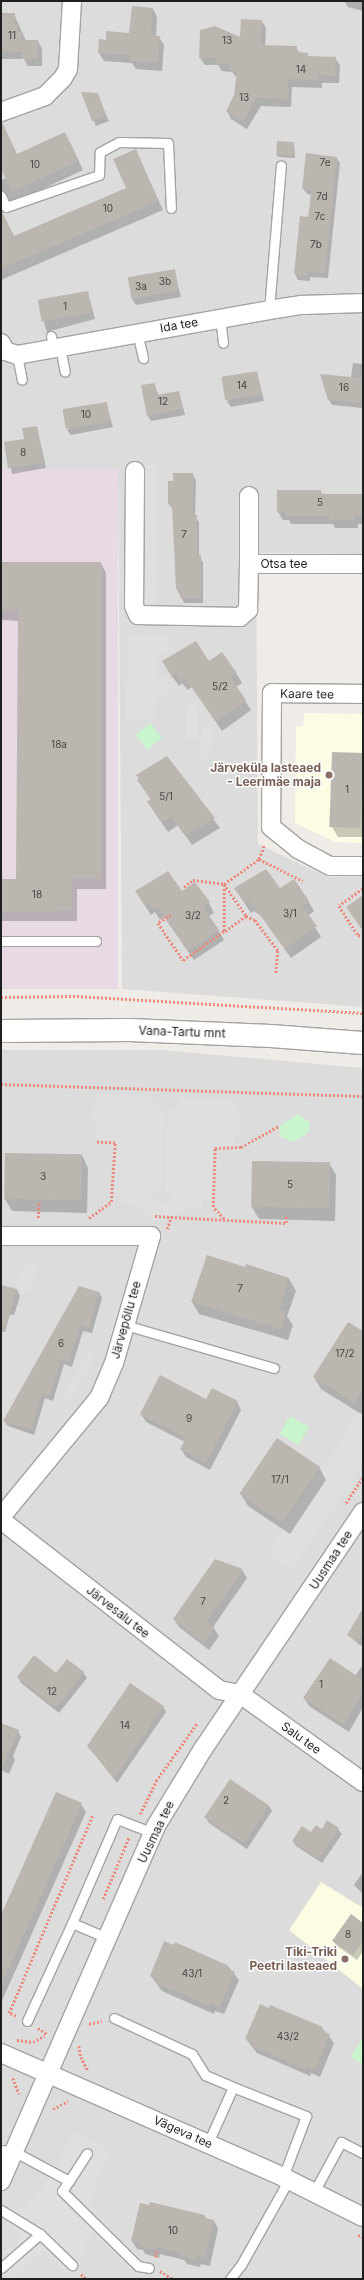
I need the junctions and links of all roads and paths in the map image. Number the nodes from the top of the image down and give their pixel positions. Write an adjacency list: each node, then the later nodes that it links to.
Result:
1 (72, 1): 2 (street)
2 (1, 112)
3 (281, 165): 7 (lane)
4 (1, 196): 5 (lane)
5 (171, 208)
6 (363, 303): 7 (street, Ida tee)
7 (269, 310): 8 (street, Ida tee)
8 (220, 318): 9 (street, Ida tee); 10 (lane)
9 (137, 332): 11 (street, Ida tee); 13 (lane)
10 (223, 343)
11 (55, 344): 12 (street, Ida tee); 14 (lane)
12 (6, 351): 15 (lane)
13 (143, 358)
14 (65, 372)
15 (22, 380)
16 (135, 471): 18 (street)
17 (249, 496): 18 (street, Otsa tee)
18 (249, 564): 19 (street, Otsa tee)
19 (363, 564)
20 (363, 694): 21 (street, Kaare tee)
21 (363, 866)
22 (303, 881): 23 (path)
23 (224, 884): 24 (path); 27 (path); 28 (path)
24 (184, 887)
25 (363, 889): 29 (path)
26 (171, 915): 28 (path)
27 (246, 916): 28 (path); 32 (path)
28 (224, 931)
29 (363, 936)
30 (1, 941): 31 (lane)
31 (96, 941)
32 (276, 973)
33 (1, 997): 34 (path)
34 (363, 1013)
35 (1, 1031): 36 (street, Vana-Tartu mnt)
36 (363, 1043)
37 (1, 1084): 38 (path)
38 (363, 1096)
39 (279, 1126): 45 (path)
40 (96, 1142): 46 (path)
41 (38, 1203): 47 (path)
42 (155, 1216): 44 (path)
43 (286, 1216): 45 (path)
44 (171, 1217): 45 (path); 49 (path)
45 (224, 1219)
46 (86, 1220)
47 (38, 1223)
48 (1, 1236): 50 (street, Järvepõllu tee)
49 (164, 1237)
50 (125, 1325): 51 (lane); 53 (street, Järvepõllu tee)
51 (274, 1368)
52 (363, 1512): 54 (street, Uusmaa tee)
53 (1, 1518): 54 (street, Järvesalu tee)
54 (240, 1694): 56 (street, Uusmaa tee); 57 (street, Salu tee)
55 (199, 1720): 56 (path)
56 (216, 1731): 59 (street, Uusmaa tee)
57 (363, 1782)
58 (93, 1814): 63 (path)
59 (153, 1832): 60 (lane); 61 (street, Uusmaa tee)
60 (72, 1923): 61 (lane); 63 (lane)
61 (108, 1938): 64 (street, Uusmaa tee)
62 (114, 2018): 64 (path); 69 (lane)
63 (26, 2020): 65 (path)
64 (76, 2027): 67 (street, Uusmaa tee); 70 (path)
65 (47, 2034)
66 (1, 2052): 67 (street, Vägeva tee)
67 (49, 2073): 70 (street, Vägeva tee); 73 (street, Uusmaa tee)
68 (10, 2075): 73 (path)
69 (233, 2087): 74 (lane); 78 (lane)
70 (94, 2093): 74 (street, Vägeva tee)
71 (73, 2101): 72 (path)
72 (48, 2111)
73 (28, 2120): 77 (street, Uusmaa tee)
74 (208, 2143): 78 (street, Vägeva tee)
75 (87, 2152): 79 (lane)
76 (363, 2153): 80 (lane)
77 (5, 2164): 79 (lane)
78 (286, 2178): 80 (street, Vägeva tee); 89 (lane)
79 (69, 2181): 88 (lane)
80 (314, 2192): 82 (street, Vägeva tee)
81 (1, 2210): 83 (lane)
82 (363, 2217)
83 (40, 2234): 86 (lane); 87 (lane)
84 (356, 2234): 85 (path)
85 (363, 2237)
86 (72, 2266)
87 (1, 2268)
88 (149, 2268)
89 (230, 2279)

